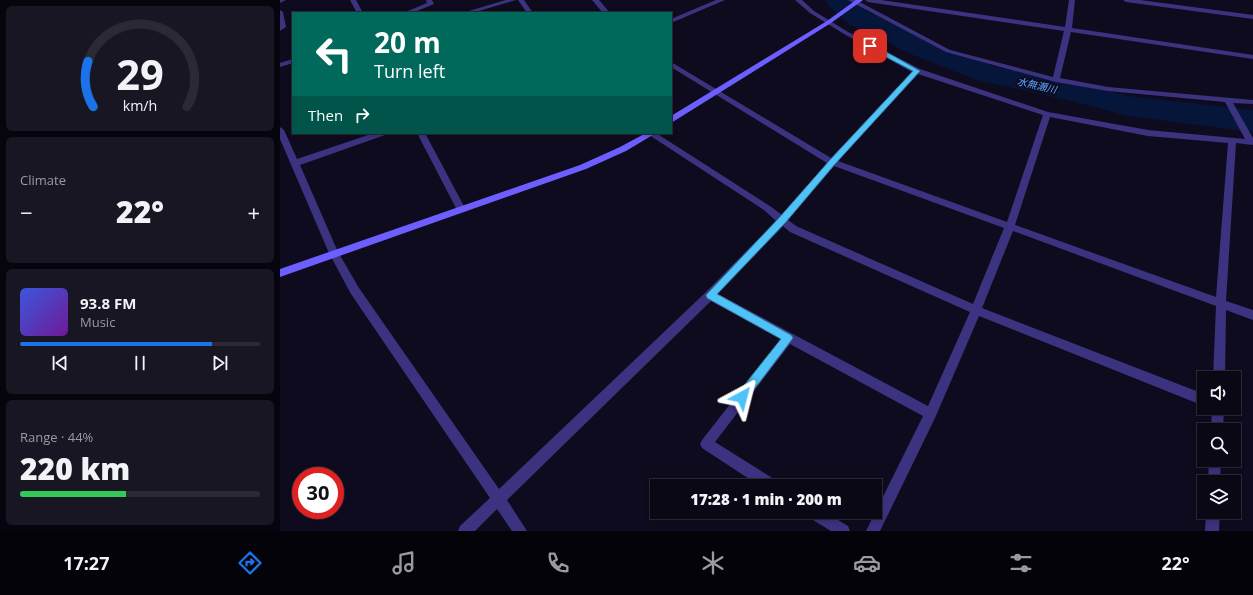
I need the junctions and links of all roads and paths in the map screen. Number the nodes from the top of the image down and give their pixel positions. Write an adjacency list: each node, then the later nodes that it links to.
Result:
1 (353, 0): 13 (street)
2 (429, 0): 14 (street)
3 (513, 0): 15 (street)
4 (521, 0): 16 (street)
5 (595, 0): 17 (street)
6 (722, 0): 19 (street)
7 (798, 0): 20 (street)
8 (868, 0): 22 (street)
9 (1072, 0): 22 (street)
10 (1126, 0): 18 (street)
11 (855, 2): 20 (street); 28 (street)
12 (280, 12): 21 (street)
13 (359, 12)
14 (409, 12)
15 (469, 12)
16 (529, 12)
17 (606, 12)
18 (1253, 17)
19 (672, 21)
20 (831, 21): 27 (street); 29 (street)
21 (280, 30)
22 (1068, 30): 23 (street); 28 (street)
23 (1253, 57)
24 (292, 61): 25 (street)
25 (280, 65)
26 (672, 65): 29 (street)
27 (917, 71): 32 (street); 41 (street)
28 (1056, 80): 30 (street)
29 (716, 91): 33 (street); 41 (street)
30 (1228, 100): 31 (street); 40 (street)
31 (1253, 102)
32 (1047, 114): 39 (street); 45 (street)
33 (672, 119)
34 (280, 130): 42 (street)
35 (379, 134): 42 (street)
36 (422, 134): 43 (street)
37 (649, 134): 43 (street)
38 (653, 134): 44 (street)
39 (1232, 142): 40 (street); 49 (street)
40 (1252, 142)
41 (832, 162): 44 (street); 45 (street)
42 (295, 163): 46 (street)
43 (461, 210): 46 (street)
44 (782, 221): 48 (street); 50 (street)
45 (1010, 226): 49 (street); 50 (street)
46 (334, 253): 47 (street); 57 (street)
47 (280, 273)
48 (710, 295): 52 (street); 57 (street)
49 (1221, 303): 51 (street); 53 (street)
50 (976, 310): 54 (street); 55 (street)
51 (1253, 315)
52 (788, 338): 55 (street); 56 (street)
53 (1219, 371)
54 (1197, 397)
55 (931, 414): 63 (street)
56 (761, 479)
57 (499, 498): 60 (street); 61 (street)
58 (824, 519): 62 (street)
59 (1213, 519): 64 (street)
60 (465, 531)
61 (520, 531)
62 (842, 531)
63 (873, 531)
64 (1212, 531)

